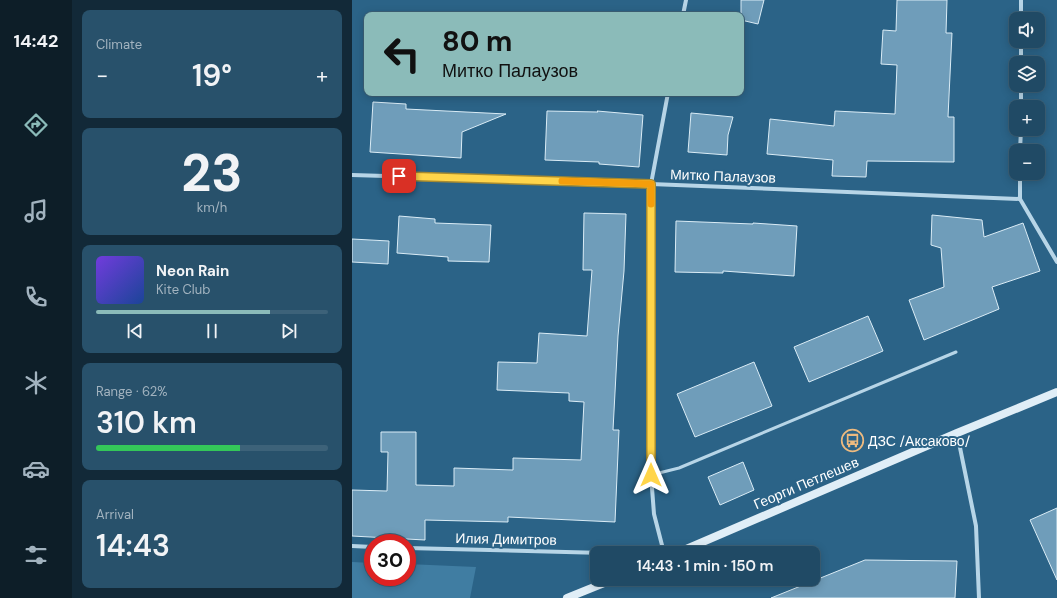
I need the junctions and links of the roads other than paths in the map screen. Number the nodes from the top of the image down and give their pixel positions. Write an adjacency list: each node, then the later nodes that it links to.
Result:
1 (686, 0): 3 (street)
2 (1021, 0): 4 (street)
3 (684, 12)
4 (1021, 12)
5 (667, 96): 8 (street)
6 (352, 175): 8 (street, Митко Палаузов)
7 (1020, 180): 9 (street)
8 (651, 184): 9 (street, Митко Палаузов); 14 (street)
9 (1020, 200): 10 (street)
10 (1056, 259)
11 (956, 352): 14 (lane)
12 (1057, 392): 13 (main road, Георги Петлешев)
13 (957, 432): 17 (main road, Георги Петлешев); 23 (street)
14 (651, 475): 16 (street)
15 (352, 546): 18 (street)
16 (662, 546)
17 (693, 546)
18 (364, 547)
19 (416, 548): 20 (street, Илия Димитров)
20 (590, 553)
21 (597, 586): 22 (main road)
22 (567, 598)
23 (979, 598)

